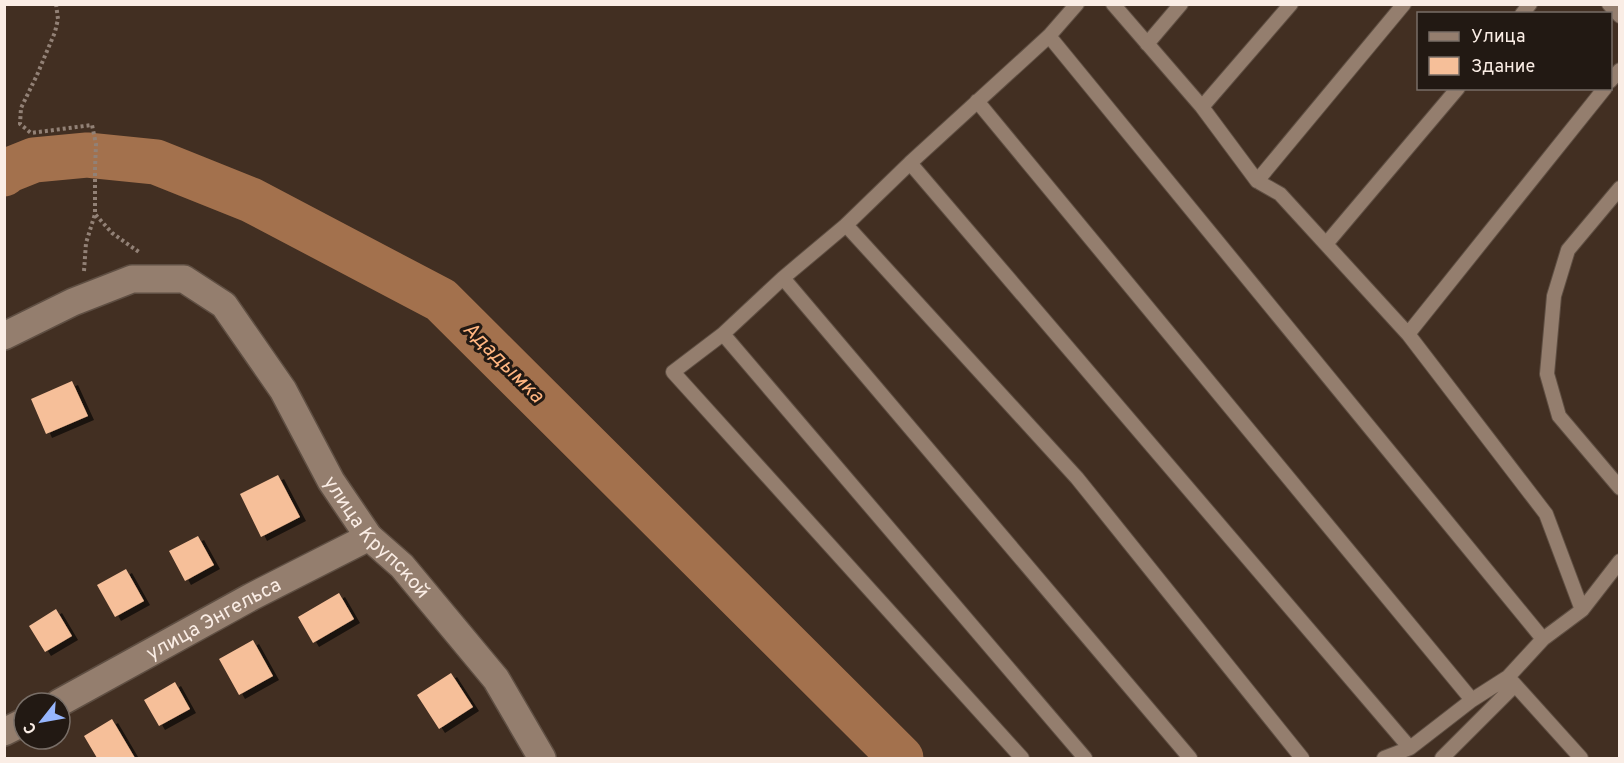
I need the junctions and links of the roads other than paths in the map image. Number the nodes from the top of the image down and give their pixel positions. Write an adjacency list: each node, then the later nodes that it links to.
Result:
1 (1077, 4): 8 (lane)
2 (1113, 4): 9 (lane)
3 (1181, 4): 9 (lane)
4 (1291, 4): 13 (lane)
5 (1404, 4): 15 (lane)
6 (1610, 4): 7 (lane)
7 (1620, 16)
8 (1049, 36): 12 (lane); 27 (lane)
9 (1147, 44): 13 (lane)
10 (1456, 90): 18 (lane)
11 (1603, 90): 21 (lane)
12 (977, 101): 14 (lane); 30 (lane)
13 (1202, 107): 15 (lane)
14 (910, 162): 17 (lane); 31 (lane)
15 (1257, 181): 18 (lane)
16 (1620, 188): 23 (lane)
17 (846, 225): 19 (lane); 36 (lane)
18 (1326, 244): 21 (lane)
19 (783, 278): 20 (lane); 35 (lane)
20 (723, 334): 33 (lane); 34 (lane)
21 (1408, 334): 26 (lane)
22 (4, 336): 24 (street, улица Крупской)
23 (1620, 488)
24 (369, 537): 29 (street, улица Энгельса); 32 (street, улица Крупской)
25 (1620, 561): 26 (lane)
26 (1582, 610): 27 (lane)
27 (1543, 639): 28 (lane)
28 (1512, 681): 30 (lane); 38 (lane); 39 (lane)
29 (72, 696)
30 (1472, 700): 31 (lane)
31 (1410, 748): 37 (lane)
32 (542, 759)
33 (1022, 759)
34 (1086, 759)
35 (1191, 759)
36 (1302, 759)
37 (1384, 759)
38 (1442, 759)
39 (1581, 759)

